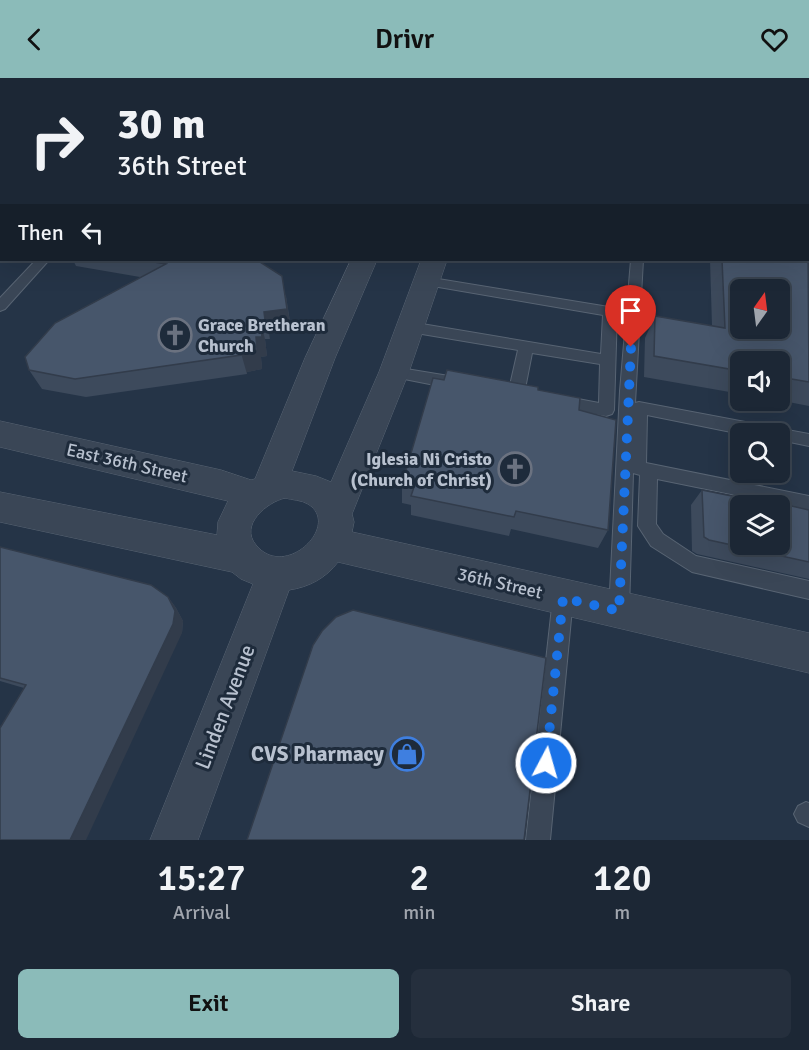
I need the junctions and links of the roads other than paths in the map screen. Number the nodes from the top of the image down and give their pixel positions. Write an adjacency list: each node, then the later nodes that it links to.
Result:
1 (42, 261): 5 (lane)
2 (364, 261): 16 (street)
3 (637, 261): 23 (lane)
4 (430, 270): 6 (street); 8 (lane)
5 (0, 306)
6 (410, 327): 7 (lane); 9 (street)
7 (526, 346): 8 (lane); 8 (lane)
8 (607, 360)
9 (394, 372): 10 (lane); 19 (street)
10 (472, 386)
11 (730, 425): 15 (lane)
12 (0, 434): 16 (street, East 36th Street)
13 (790, 436): 14 (lane)
14 (809, 440)
15 (649, 471): 17 (lane); 21 (lane)
16 (261, 492): 19 (street); 20 (street)
17 (809, 503)
18 (0, 507): 20 (street)
19 (333, 528): 20 (street); 22 (street, 36th Street)
20 (259, 565): 25 (street, Linden Avenue)
21 (809, 590)
22 (563, 598): 23 (street, 36th Street); 26 (lane)
23 (619, 611): 24 (street, 36th Street)
24 (809, 653)
25 (174, 840)
26 (538, 840)

